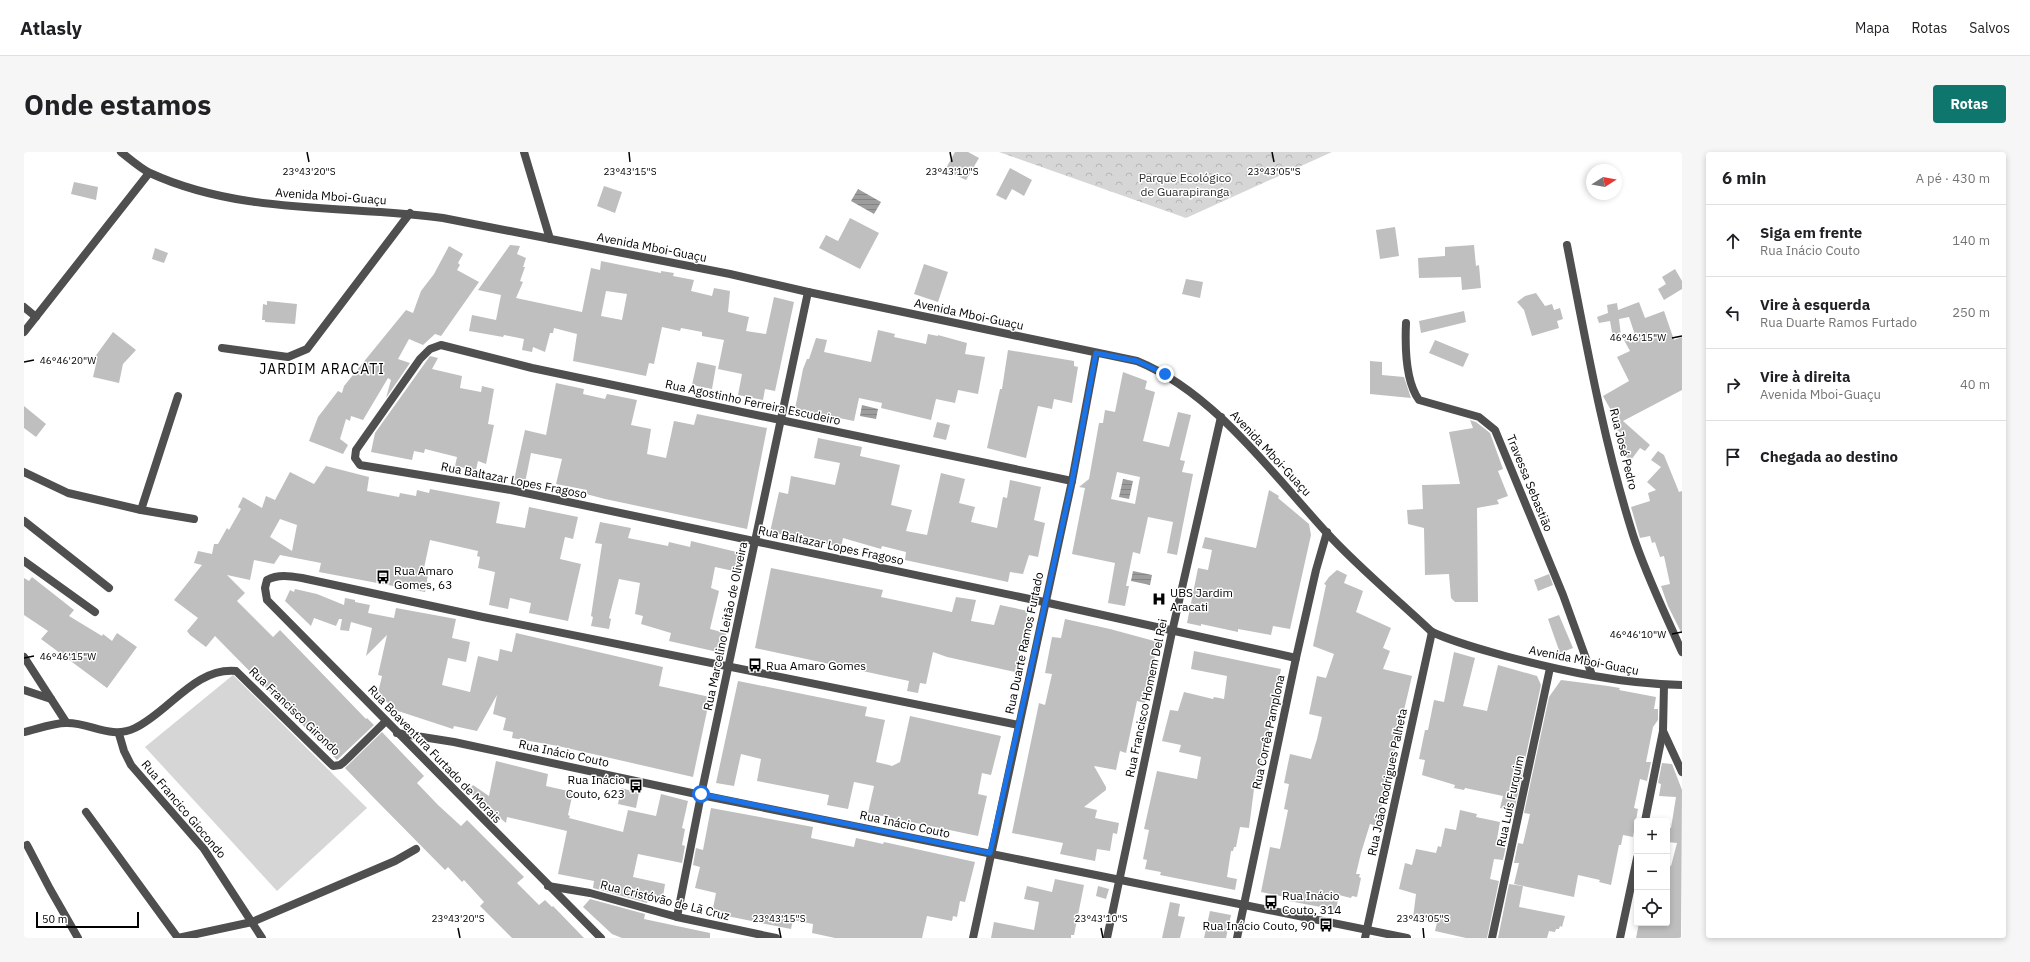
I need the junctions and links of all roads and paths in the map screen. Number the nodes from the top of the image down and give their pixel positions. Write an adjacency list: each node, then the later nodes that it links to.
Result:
1 (121, 152): 3 (street, Avenida Mboi-Guaçu)
2 (524, 152): 5 (street)
3 (149, 173): 4 (street, Avenida Mboi-Guaçu); 9 (street)
4 (410, 213): 5 (street, Avenida Mboi-Guaçu); 12 (street)
5 (550, 239): 7 (street, Avenida Mboi-Guaçu)
6 (1566, 245): 31 (street, Rua José Pedro)
7 (808, 292): 13 (street, Avenida Mboi-Guaçu); 16 (street, Rua Marcelino Leitão de Oliveira)
8 (24, 307): 9 (street)
9 (36, 317): 11 (street)
10 (1406, 323): 36 (street, Travessa Sebastião)
11 (24, 332)
12 (222, 348)
13 (1096, 353): 15 (street, Avenida Mboi-Guaçu); 19 (street, Rua Duarte Ramos Furtado)
14 (178, 396): 20 (street)
15 (1221, 418): 23 (street, Avenida Mboi-Guaçu); 29 (street, Rua Francisco Homem Del Rei)
16 (781, 420): 17 (street, Rua Agostinho Ferreira Escudeiro); 19 (street, Rua Agostinho Ferreira Escudeiro); 24 (street, Rua Marcelino Leitão de Oliveira)
17 (360, 465): 24 (street, Rua Baltazar Lopes Fragoso)
18 (24, 472): 20 (street)
19 (1072, 481): 27 (street, Rua Duarte Ramos Furtado)
20 (141, 510): 21 (street)
21 (194, 519)
22 (24, 521): 26 (street)
23 (1326, 532): 30 (street, Avenida Mboi-Guaçu); 33 (street, Rua Corrêa Pamplona)
24 (755, 542): 27 (street, Rua Baltazar Lopes Fragoso); 34 (street, Rua Marcelino Leitão de Oliveira)
25 (24, 561): 28 (street)
26 (109, 588)
27 (1044, 602): 29 (street, Rua Baltazar Lopes Fragoso); 43 (street, Rua Duarte Ramos Furtado)
28 (95, 612)
29 (1172, 632): 33 (street, Rua Baltazar Lopes Fragoso); 56 (street, Rua Francisco Homem Del Rei)
30 (1432, 632): 35 (street, Avenida Mboi-Guaçu); 61 (street, Rua João Rodrigues Palheta)
31 (1682, 652)
32 (24, 657): 40 (street)
33 (1296, 658): 58 (street, Rua Corrêa Pamplona)
34 (729, 666): 41 (street, Rua Boaventura Furtado de Morais); 43 (street); 49 (street, Rua Marcelino Leitão de Oliveira)
35 (1550, 668): 36 (street, Avenida Mboi-Guaçu); 72 (street, Rua Luís Furquim)
36 (1592, 675): 37 (street, Avenida Mboi-Guaçu)
37 (1664, 685): 38 (street, Avenida Mboi-Guaçu); 44 (street)
38 (1682, 685)
39 (24, 690): 40 (street)
40 (51, 699): 42 (street)
41 (386, 721): 46 (street, Rua Boaventura Furtado de Morais); 47 (street, Rua Francisco Girondo)
42 (66, 722): 45 (street); 47 (street)
43 (1019, 725): 54 (street, Rua Duarte Ramos Furtado)
44 (1663, 731): 48 (street); 51 (street)
45 (24, 732)
46 (397, 733): 49 (street, Rua Inácio Couto); 57 (street, Rua Boaventura Furtado de Morais)
47 (119, 734): 60 (street, Rua Francico Giocondo)
48 (1682, 772)
49 (701, 794): 54 (street, Rua Inácio Couto); 59 (street, Rua Marcelino Leitão de Oliveira)
50 (86, 812): 63 (street)
51 (1646, 818)
52 (27, 845): 62 (street)
53 (416, 849): 60 (street)
54 (990, 853): 56 (street, Rua Inácio Couto); 67 (street, Rua Duarte Ramos Furtado)
55 (1634, 872): 73 (street)
56 (1119, 880): 58 (street, Rua Inácio Couto); 68 (street, Rua Francisco Homem Del Rei)
57 (548, 886): 59 (street, Rua Cristóvão de Lã Cruz); 65 (street, Rua Boaventura Furtado de Morais)
58 (1244, 905): 61 (street, Rua Inácio Couto); 69 (street, Rua Corrêa Pamplona)
59 (677, 917): 66 (street, Rua Cristóvão de Lã Cruz)
60 (252, 922): 63 (street); 64 (street, Rua Francico Giocondo)
61 (1367, 929): 70 (street, Rua João Rodrigues Palheta); 71 (street, Rua Inácio Couto)
62 (78, 938)
63 (178, 938)
64 (262, 938)
65 (601, 938)
66 (776, 938)
67 (973, 938)
68 (1106, 938)
69 (1237, 938)
70 (1365, 938)
71 (1407, 938)
72 (1492, 938)
73 (1620, 938)

